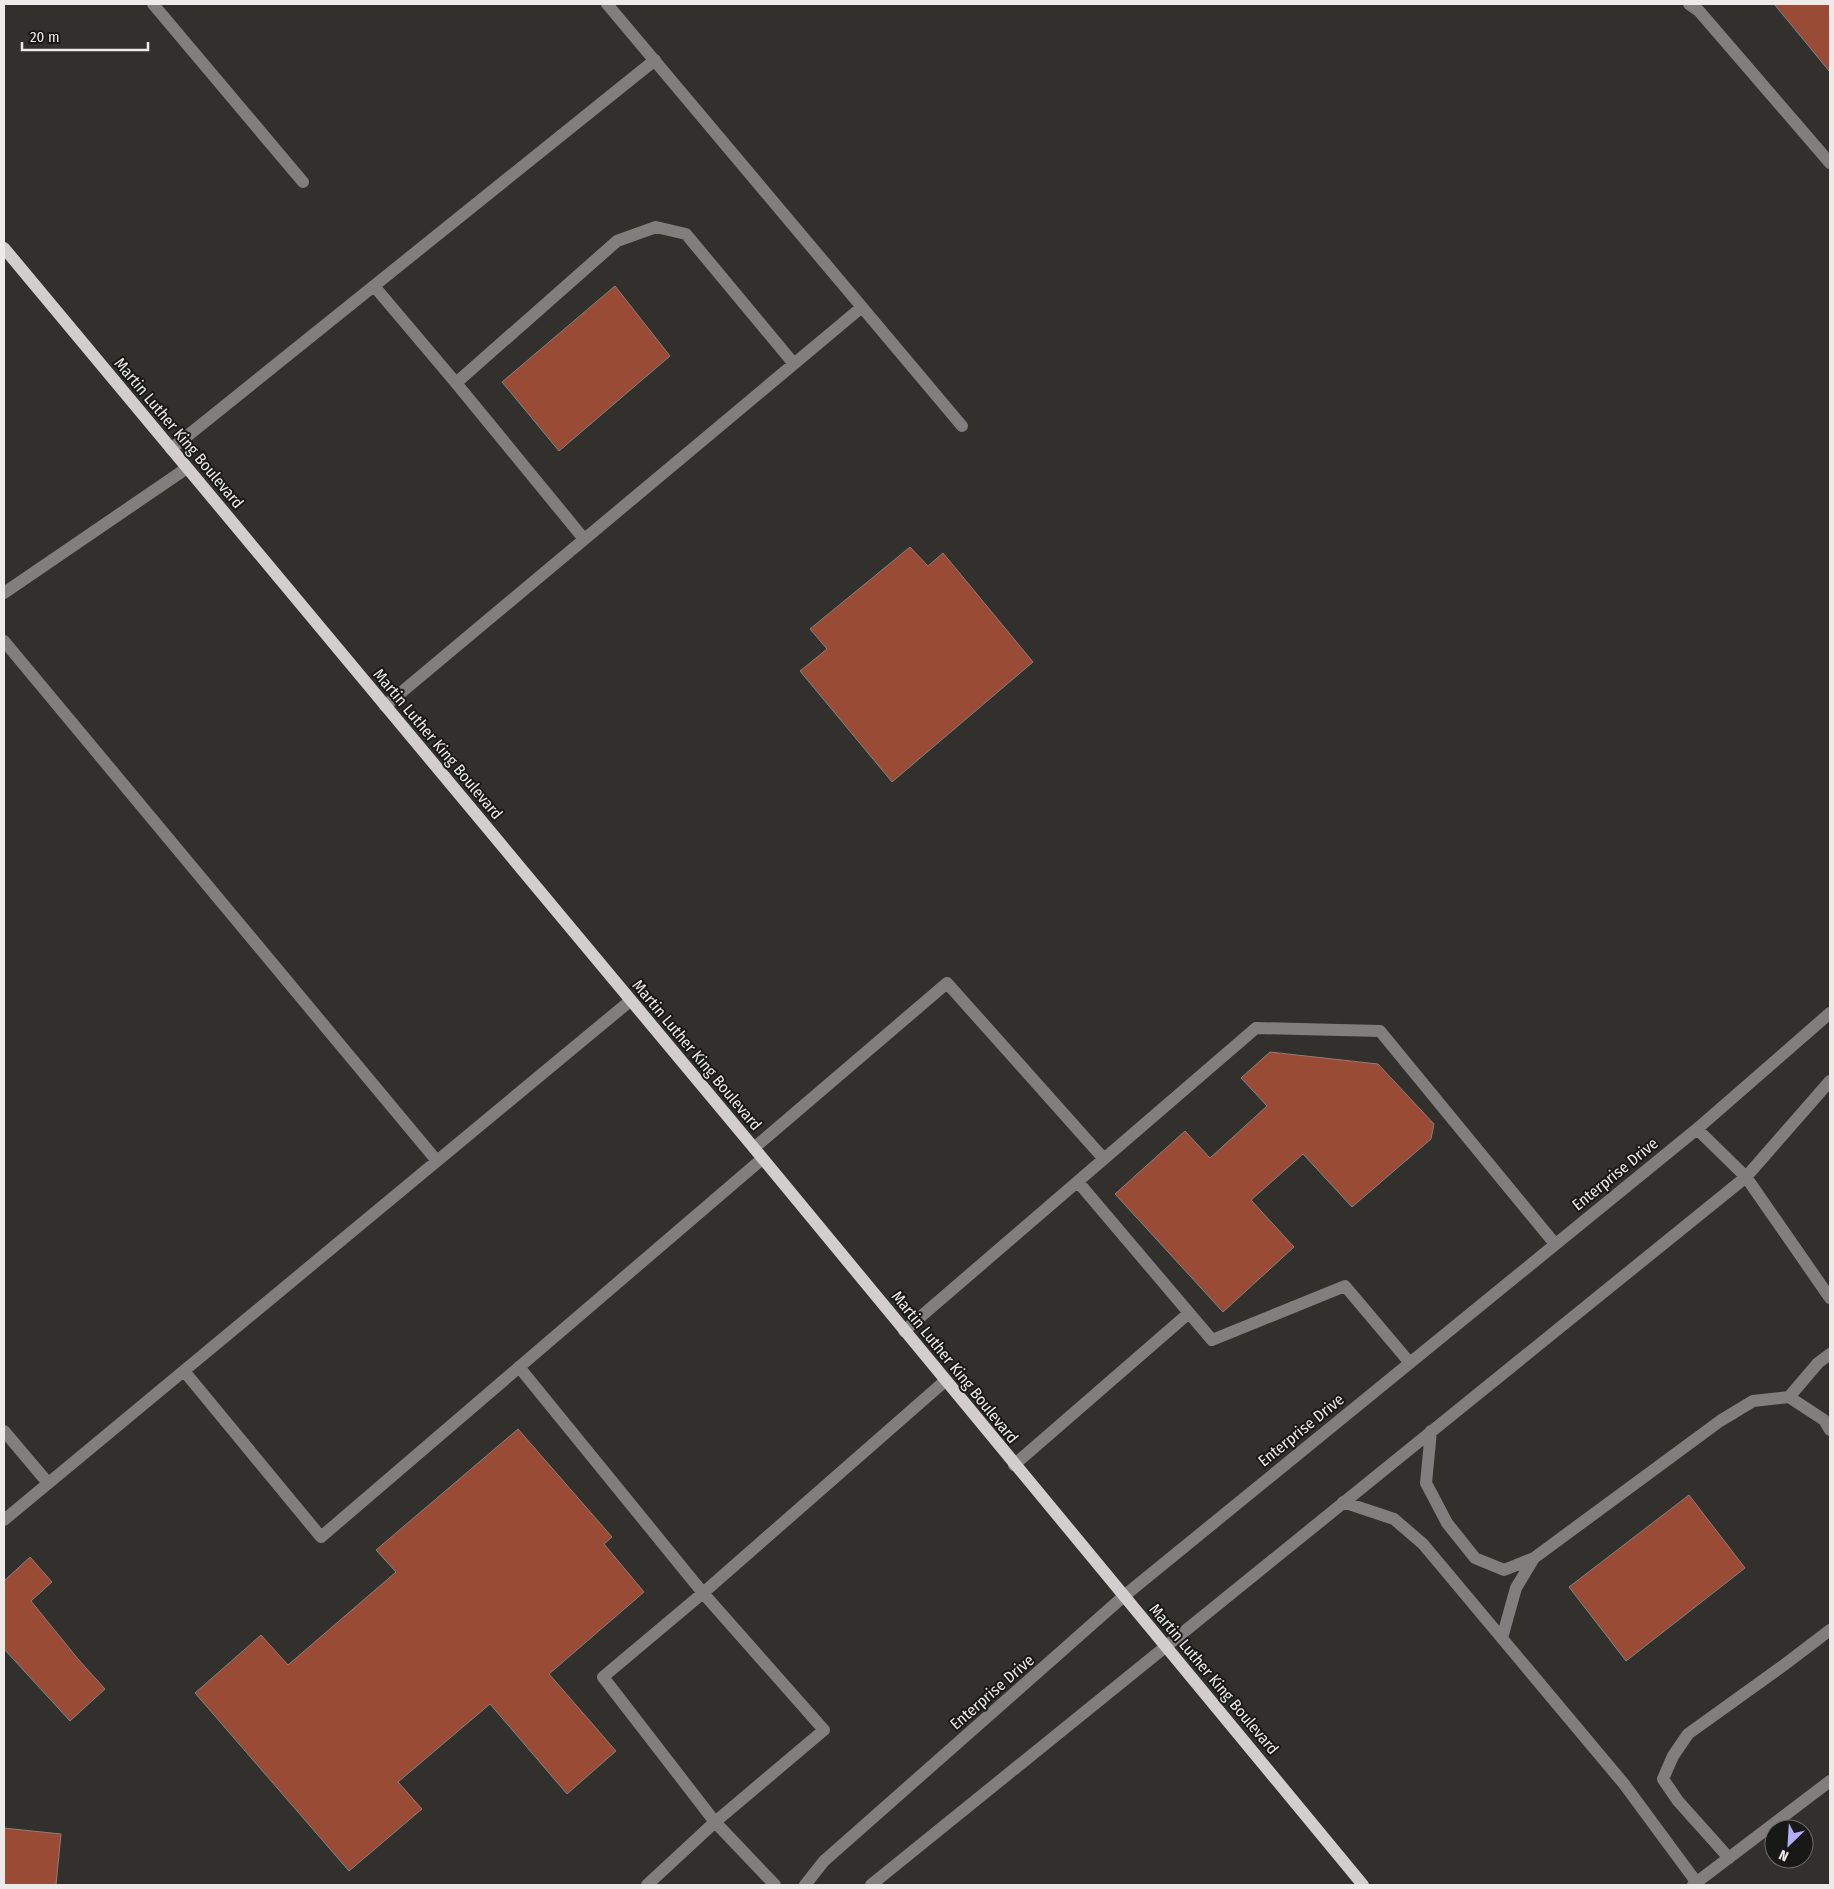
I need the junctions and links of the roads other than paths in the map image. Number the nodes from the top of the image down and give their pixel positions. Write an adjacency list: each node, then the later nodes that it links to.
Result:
1 (153, 4): 6 (street)
2 (607, 4): 4 (street)
3 (1689, 4): 5 (street)
4 (655, 60): 8 (street); 9 (street)
5 (1830, 163)
6 (303, 182)
7 (4, 248): 13 (main road, Martin Luther King Boulevard)
8 (374, 286): 11 (street); 13 (street)
9 (862, 307): 10 (street); 12 (street)
10 (794, 364): 11 (street); 15 (street)
11 (456, 383): 15 (street)
12 (962, 426)
13 (171, 449): 14 (main road, Martin Luther King Boulevard)
14 (187, 468): 16 (street); 18 (main road, Martin Luther King Boulevard)
15 (584, 539): 18 (street)
16 (4, 593)
17 (4, 641): 26 (street)
18 (385, 706): 19 (main road, Martin Luther King Boulevard)
19 (630, 1001): 23 (main road, Martin Luther King Boulevard); 26 (street)
20 (1830, 1014): 22 (street, Enterprise Drive)
21 (1830, 1081): 27 (street)
22 (1697, 1128): 27 (street); 29 (street, Enterprise Drive)
23 (754, 1148): 24 (main road, Martin Luther King Boulevard); 25 (street)
24 (762, 1159): 32 (main road, Martin Luther King Boulevard); 35 (street)
25 (1104, 1159): 28 (street); 29 (street)
26 (437, 1161): 36 (street)
27 (1746, 1177): 30 (street); 41 (street)
28 (1078, 1182): 31 (street); 32 (street)
29 (1555, 1244): 34 (street, Enterprise Drive)
30 (1830, 1298)
31 (1189, 1313): 34 (street); 42 (street)
32 (904, 1331): 37 (main road, Martin Luther King Boulevard)
33 (1830, 1354): 38 (street)
34 (1410, 1363): 48 (street, Enterprise Drive)
35 (519, 1367): 36 (street); 47 (street)
36 (184, 1371): 43 (street)
37 (945, 1381): 42 (main road, Martin Luther King Boulevard); 47 (street)
38 (1789, 1397): 39 (street); 46 (street)
39 (1830, 1430)
40 (4, 1431): 43 (street)
41 (1431, 1431): 44 (street); 46 (street)
42 (1014, 1465): 48 (main road, Martin Luther King Boulevard)
43 (48, 1483): 45 (street)
44 (1343, 1502): 50 (street); 51 (street)
45 (4, 1520)
46 (1534, 1558): 50 (street)
47 (703, 1593): 53 (street); 53 (street)
48 (1124, 1596): 51 (main road, Martin Luther King Boulevard); 58 (street, Enterprise Drive)
49 (1830, 1630): 54 (street)
50 (1502, 1638): 55 (street)
51 (1166, 1645): 59 (street); 60 (main road, Martin Luther King Boulevard)
52 (1829, 1786): 54 (street)
53 (715, 1822): 56 (street); 57 (street)
54 (1729, 1858): 55 (street)
55 (1695, 1884)
56 (647, 1885)
57 (775, 1885)
58 (805, 1885)
59 (871, 1885)
60 (1363, 1885)

